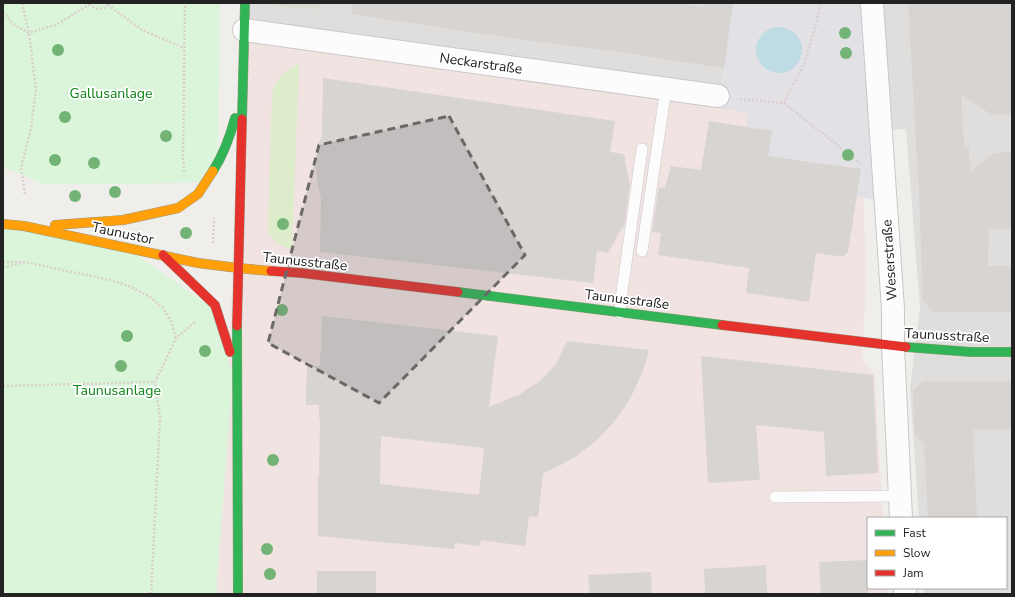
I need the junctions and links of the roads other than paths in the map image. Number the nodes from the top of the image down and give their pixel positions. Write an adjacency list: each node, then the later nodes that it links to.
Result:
1 (245, 3): 3 (main road)
2 (872, 3): 14 (street, Weserstraße)
3 (244, 30): 4 (street, Neckarstraße); 5 (main road)
4 (666, 88): 6 (street, Neckarstraße); 10 (lane)
5 (242, 94): 9 (main road); 12 (main road)
6 (718, 96)
7 (642, 149): 13 (lane)
8 (3, 224): 9 (main road, Taunustor)
9 (24, 226): 11 (main road, Taunustor)
10 (642, 251)
11 (163, 255): 12 (main road, Taunustor); 16 (main road)
12 (238, 268): 13 (main road, Taunusstraße); 16 (main road)
13 (620, 312): 14 (main road, Taunusstraße)
14 (893, 346): 15 (main road, Taunusstraße); 17 (street, Weserstraße)
15 (1012, 352)
16 (237, 372): 20 (main road)
17 (900, 496): 18 (lane); 19 (street, Weserstraße)
18 (775, 497)
19 (902, 517)
20 (238, 594)

